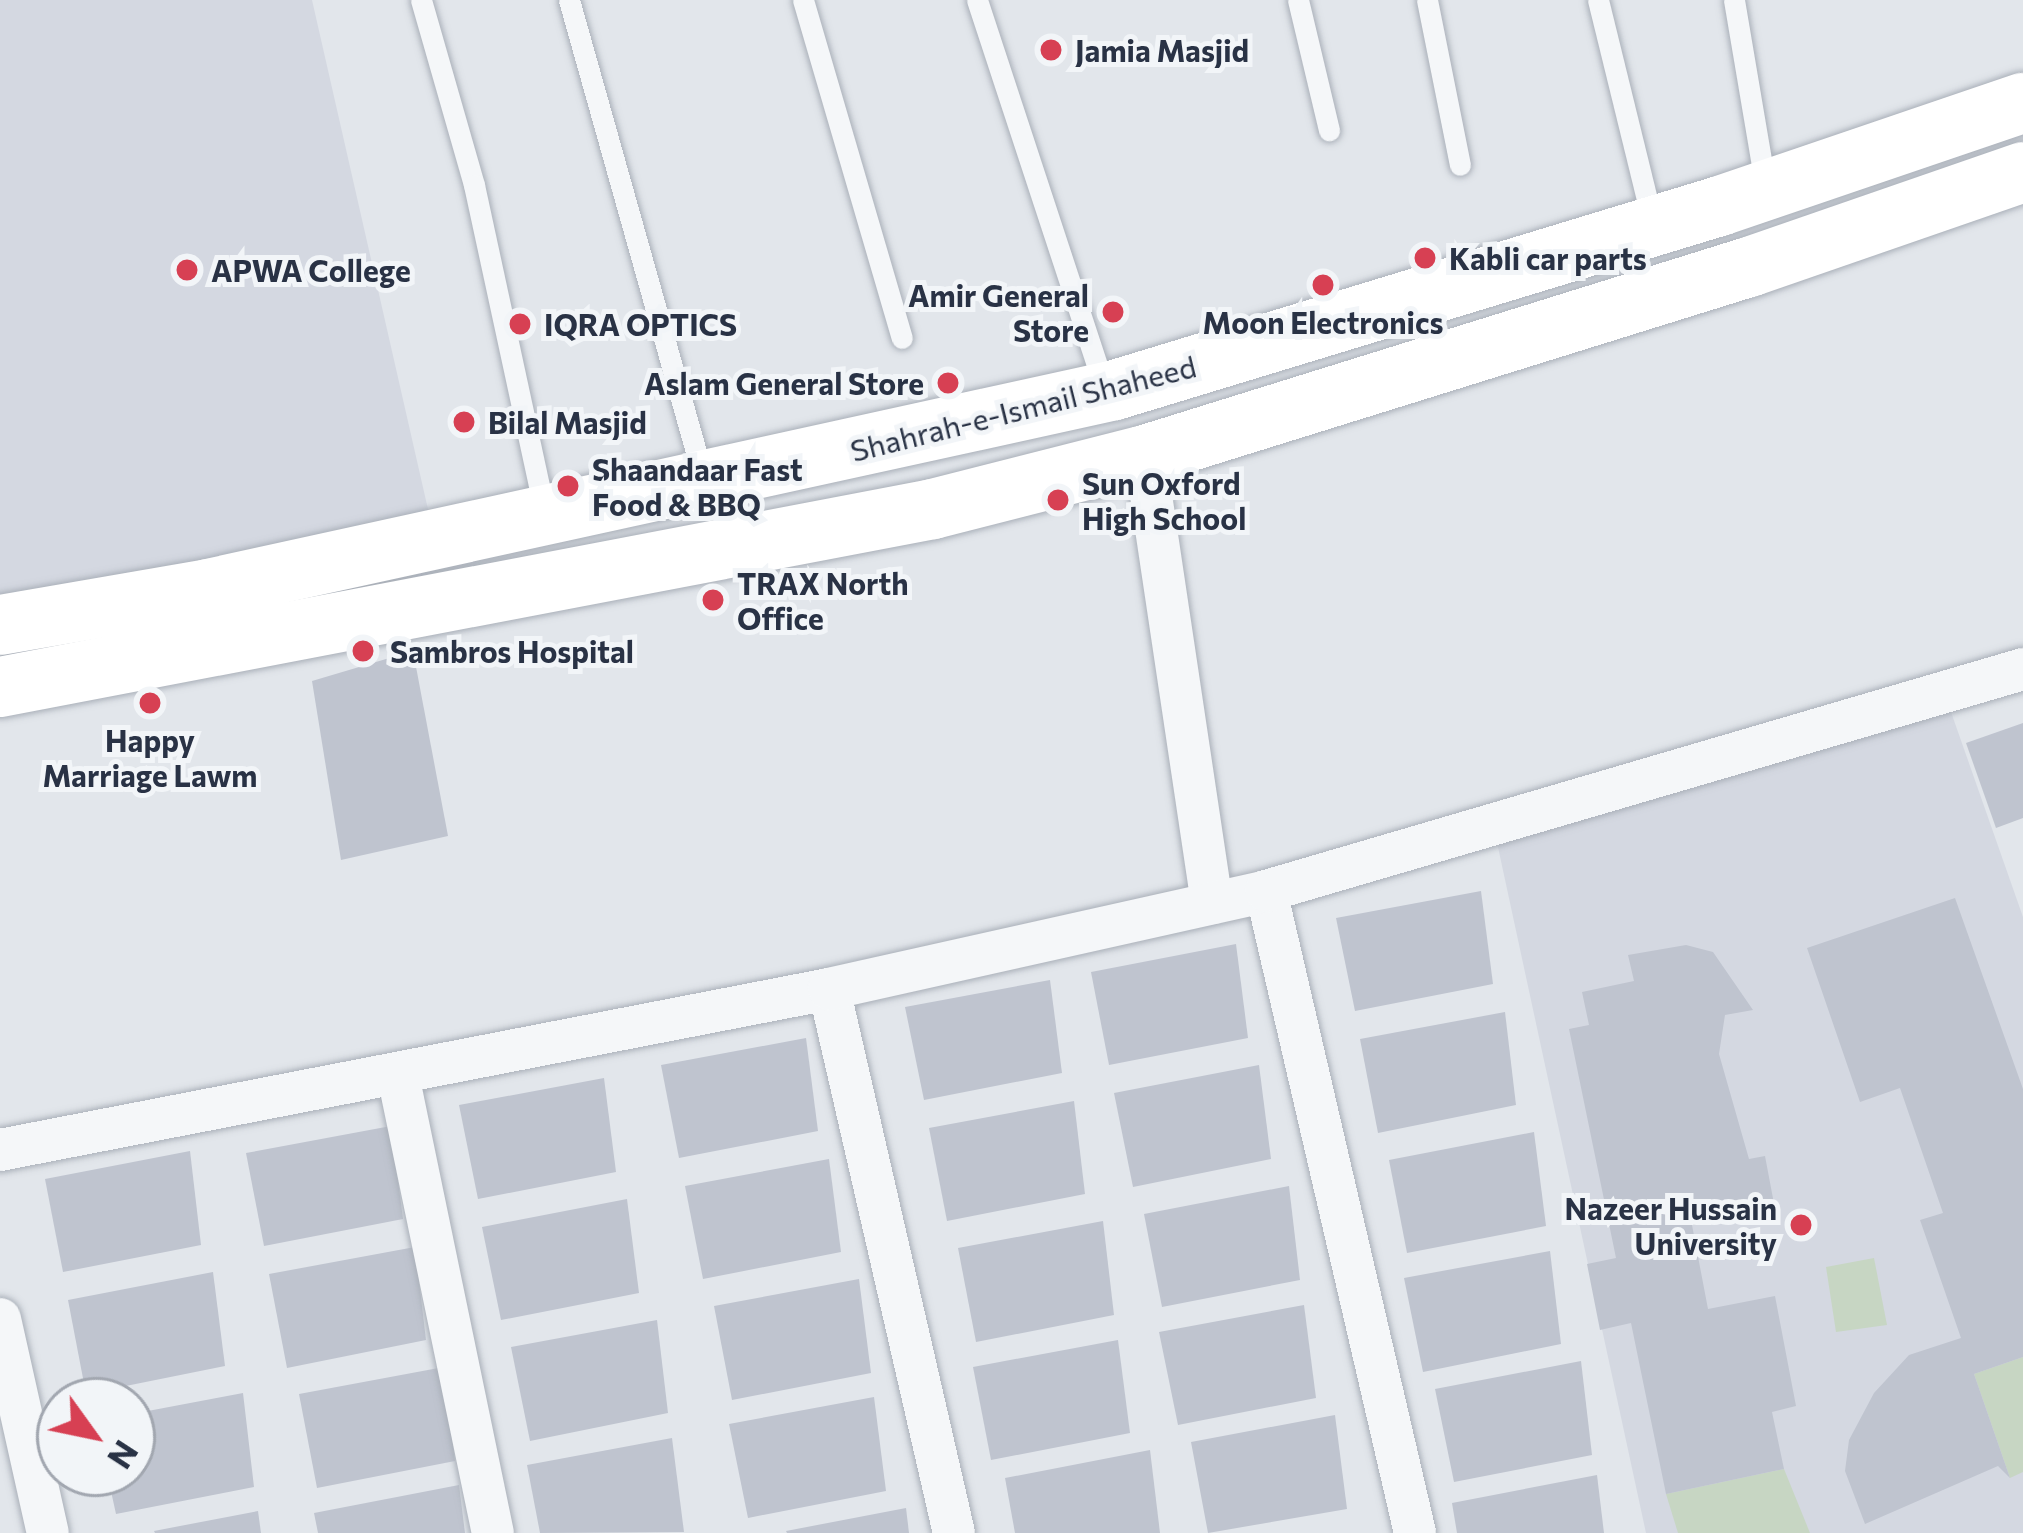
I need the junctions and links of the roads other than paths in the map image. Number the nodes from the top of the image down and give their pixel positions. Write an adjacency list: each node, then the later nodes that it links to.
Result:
1 (422, 0): 19 (lane)
2 (569, 0): 18 (lane)
3 (803, 0): 15 (lane)
4 (977, 0): 16 (lane)
5 (1298, 0): 10 (lane)
6 (1427, 0): 11 (lane)
7 (1598, 0): 14 (lane)
8 (1734, 0): 13 (lane)
9 (2023, 104): 13 (main road, Shahrah-e-Ismail Shaheed)
10 (1329, 130)
11 (1460, 165)
12 (2023, 172): 17 (main road)
13 (1766, 190): 14 (main road, Shahrah-e-Ismail Shaheed)
14 (1654, 226): 16 (main road, Shahrah-e-Ismail Shaheed)
15 (902, 338)
16 (1106, 392): 18 (main road, Shahrah-e-Ismail Shaheed)
17 (1145, 454): 22 (main road); 24 (street)
18 (705, 484): 19 (main road, Shahrah-e-Ismail Shaheed)
19 (545, 517): 20 (main road, Shahrah-e-Ismail Shaheed)
20 (0, 625)
21 (2023, 669): 23 (street)
22 (0, 687)
23 (1266, 891): 24 (street); 32 (street)
24 (1212, 903): 25 (street)
25 (829, 989): 26 (street); 31 (street)
26 (398, 1075): 27 (street); 30 (street)
27 (0, 1150)
28 (0, 1319): 29 (street)
29 (48, 1533)
30 (494, 1533)
31 (954, 1533)
32 (1415, 1533)

